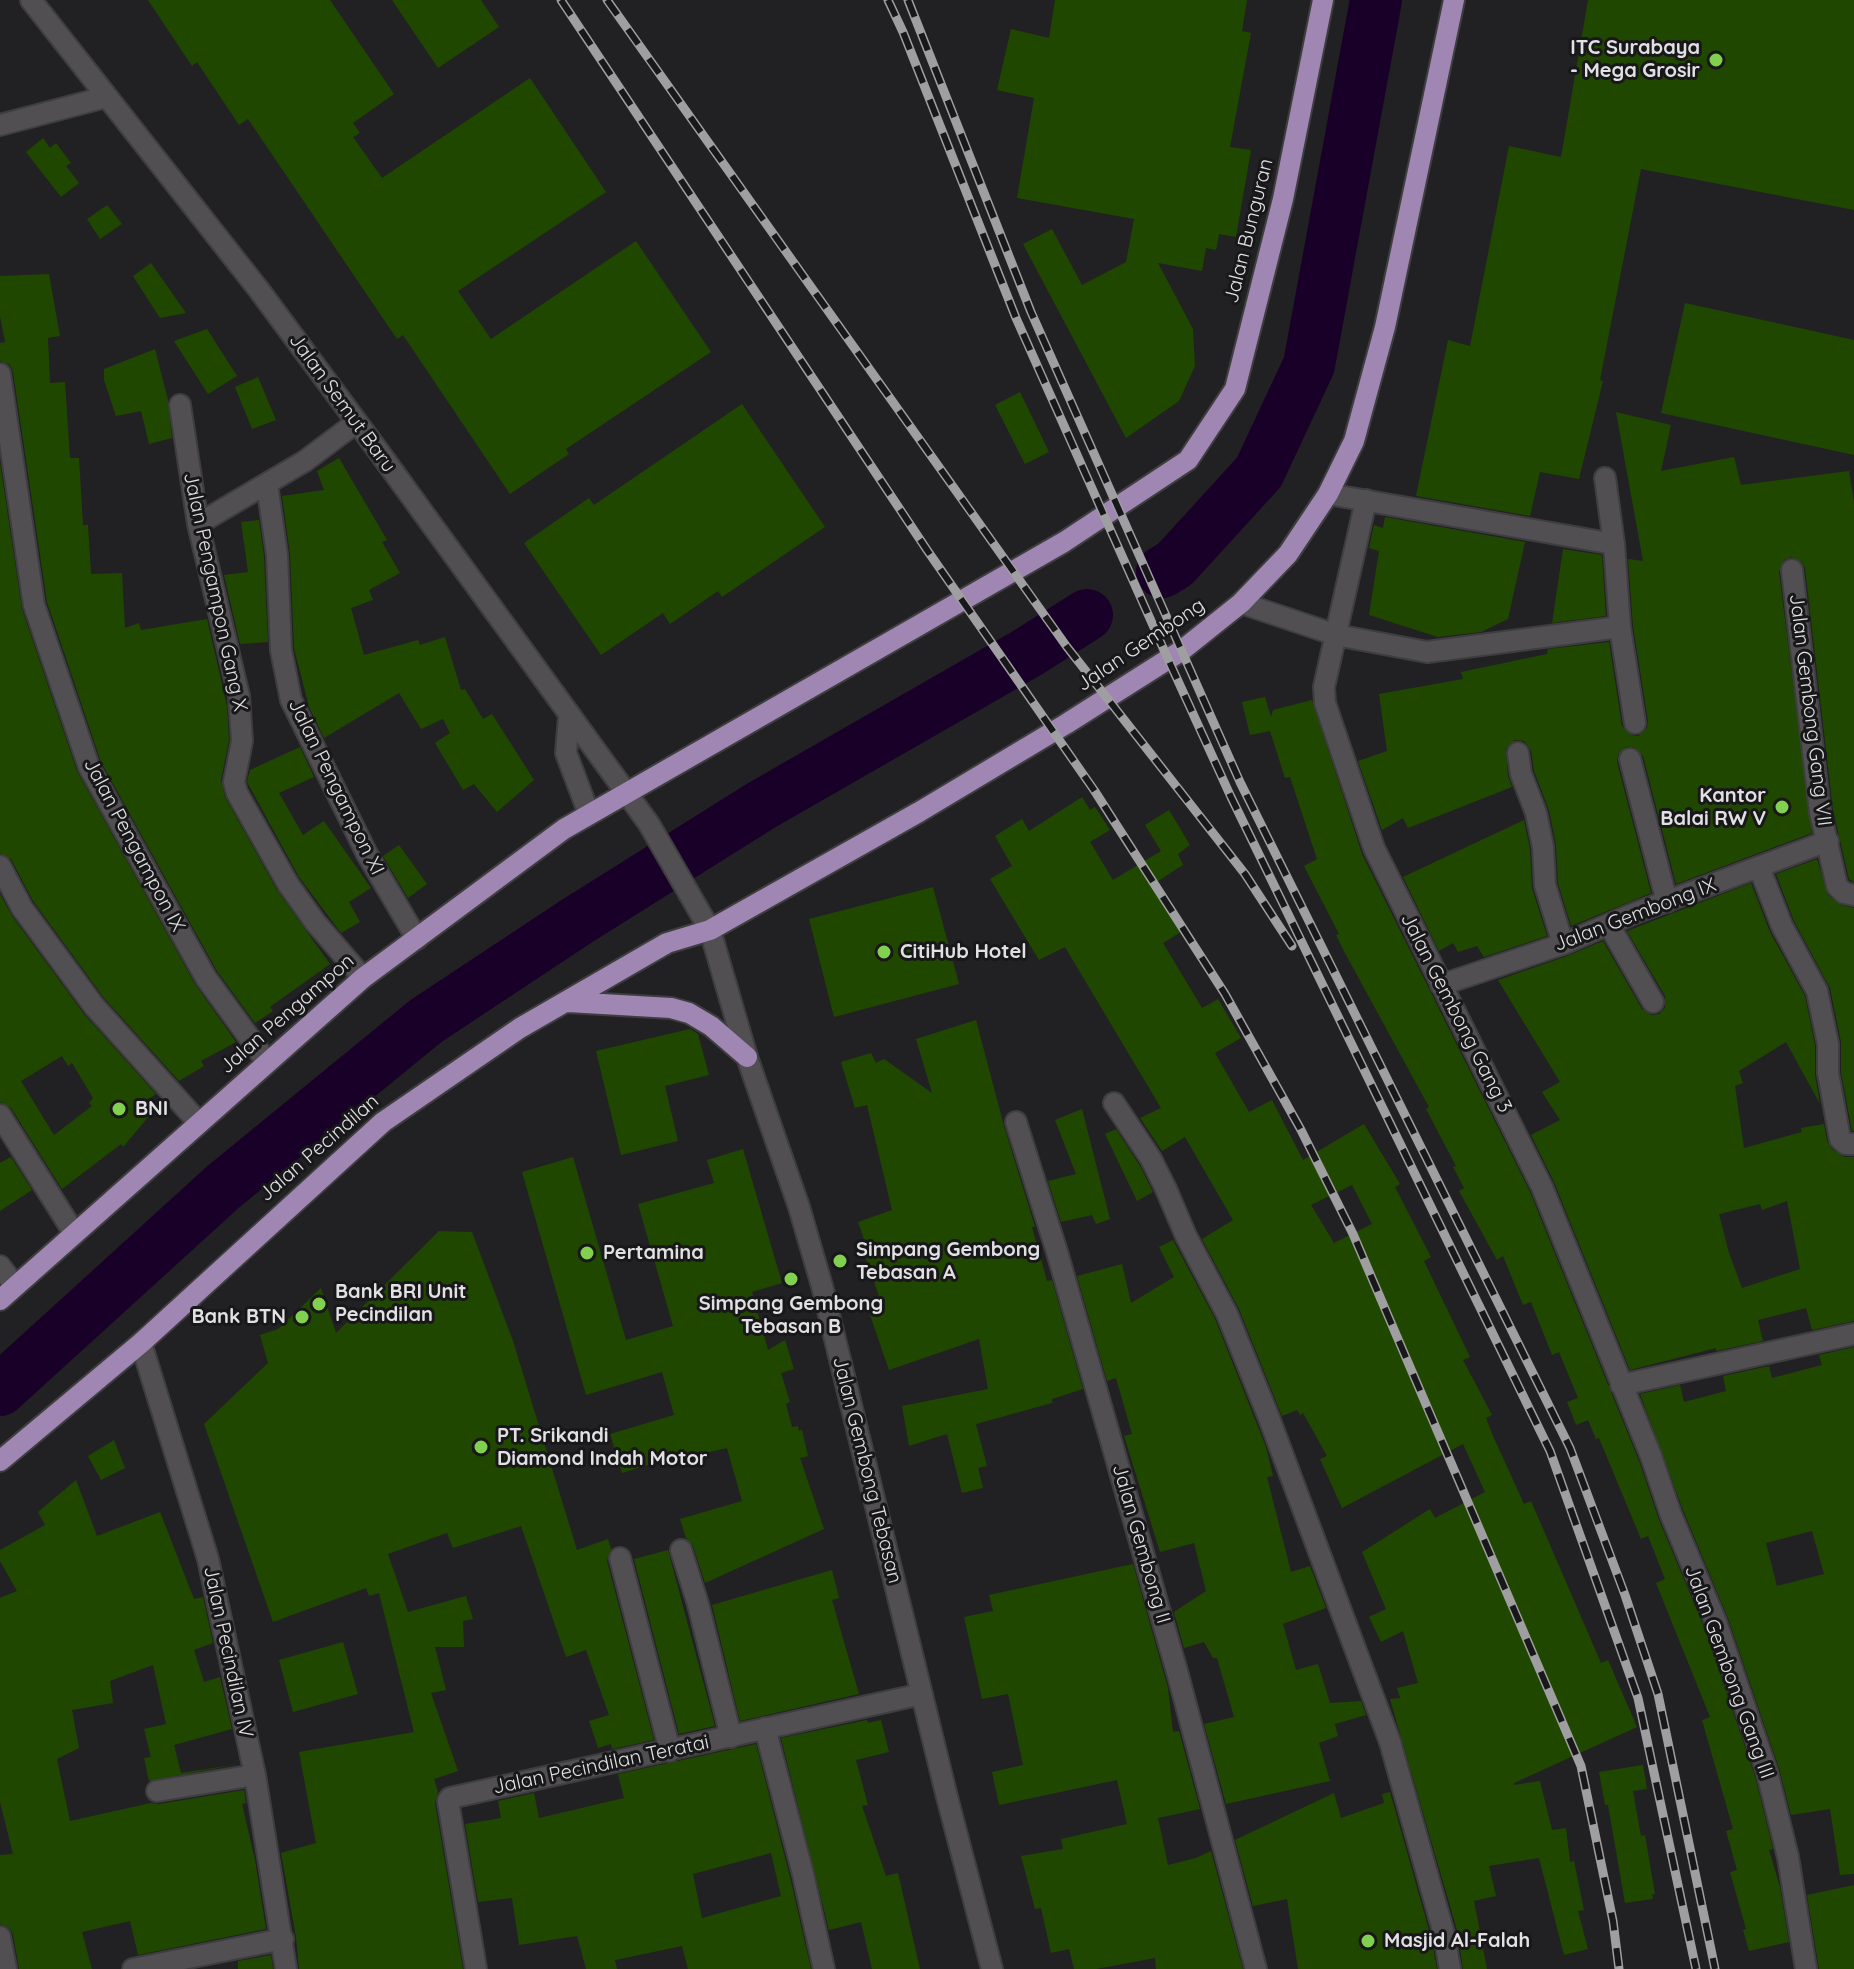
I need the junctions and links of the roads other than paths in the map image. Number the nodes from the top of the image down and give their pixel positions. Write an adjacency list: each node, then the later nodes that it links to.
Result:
1 (31, 0): 4 (street, Jalan Semut Baru)
2 (1323, 0): 23 (main road, Jalan Bunguran)
3 (1454, 0): 11 (main road, Jalan Gembong)
4 (106, 97): 5 (street); 8 (street, Jalan Semut Baru)
5 (0, 125)
6 (0, 374): 39 (street, Jalan Pengampon IX)
7 (180, 405): 13 (street, Jalan Pengampon Gang X)
8 (357, 422): 10 (street); 19 (street, Jalan Semut Baru)
9 (1605, 478): 14 (street)
10 (267, 484): 13 (street); 32 (street, Jalan Pengampon XI)
11 (1328, 494): 12 (street); 16 (main road, Jalan Gembong)
12 (1366, 500): 14 (street); 18 (street, Jalan Gembong Gang 3)
13 (198, 524): 34 (street, Jalan Pengampon Gang X)
14 (1614, 544): 17 (street)
15 (1792, 570): 25 (street, Jalan Gembong Gang VII)
16 (1241, 603): 18 (street); 31 (main road, Jalan Gembong)
17 (1620, 627): 18 (street); 20 (street)
18 (1336, 635): 35 (street, Jalan Gembong Gang 3)
19 (569, 717): 23 (street, Jalan Semut Baru); 24 (street)
20 (1635, 723)
21 (1518, 753): 33 (street)
22 (1630, 759): 29 (street)
23 (626, 792): 24 (main road, Jalan Pengampon); 31 (street, Jalan Semut Baru)
24 (589, 814): 32 (main road, Jalan Pengampon)
25 (1828, 841): 27 (street, Jalan Gembong IX); 28 (street, Jalan Gembong Gang VII)
26 (0, 866): 43 (street)
27 (1759, 867): 29 (street, Jalan Gembong IX); 44 (street)
28 (1849, 894)
29 (1667, 902): 30 (street, Jalan Gembong IX)
30 (1609, 925): 33 (street, Jalan Gembong IX); 37 (street)
31 (710, 930): 36 (main road, Jalan Pecindilan); 38 (street, Jalan Gembong Tebasan)
32 (417, 939): 34 (main road, Jalan Pengampon)
33 (1563, 944): 35 (street, Jalan Gembong IX)
34 (363, 978): 39 (main road, Jalan Pengampon)
35 (1441, 985): 50 (street, Jalan Gembong Gang 3)
36 (568, 1002): 38 (main road); 49 (main road, Jalan Pecindilan)
37 (1653, 1002)
38 (747, 1057): 54 (street, Jalan Gembong Tebasan)
39 (267, 1062): 43 (main road, Jalan Pengampon)
40 (1114, 1103): 69 (street)
41 (0, 1115): 45 (street)
42 (1016, 1122): 68 (street, Jalan Gembong II)
43 (199, 1123): 45 (main road, Jalan Pengampon)
44 (1847, 1141)
45 (74, 1233): 47 (main road, Jalan Pengampon)
46 (0, 1266): 47 (street)
47 (7, 1292)
48 (1854, 1334): 50 (street)
49 (141, 1343): 51 (main road, Jalan Pecindilan); 58 (street, Jalan Pecindilan IV)
50 (1621, 1385): 70 (street, Jalan Gembong Gang III)
51 (0, 1461)
52 (681, 1550): 56 (street)
53 (620, 1558): 57 (street)
54 (922, 1694): 55 (street, Jalan Pecindilan Teratai); 67 (street, Jalan Gembong Tebasan)
55 (765, 1728): 56 (street, Jalan Pecindilan Teratai); 66 (street)
56 (731, 1737): 57 (street, Jalan Pecindilan Teratai)
57 (670, 1751): 65 (street, Jalan Pecindilan Teratai)
58 (255, 1775): 59 (street); 61 (street, Jalan Pecindilan IV)
59 (157, 1791)
60 (0, 1937): 63 (street)
61 (283, 1939): 62 (street); 64 (street, Jalan Pecindilan IV)
62 (135, 1968)
63 (6, 1969)
64 (286, 1969)
65 (476, 1969)
66 (824, 1969)
67 (992, 1969)
68 (1256, 1969)
69 (1450, 1969)
70 (1806, 1969)

